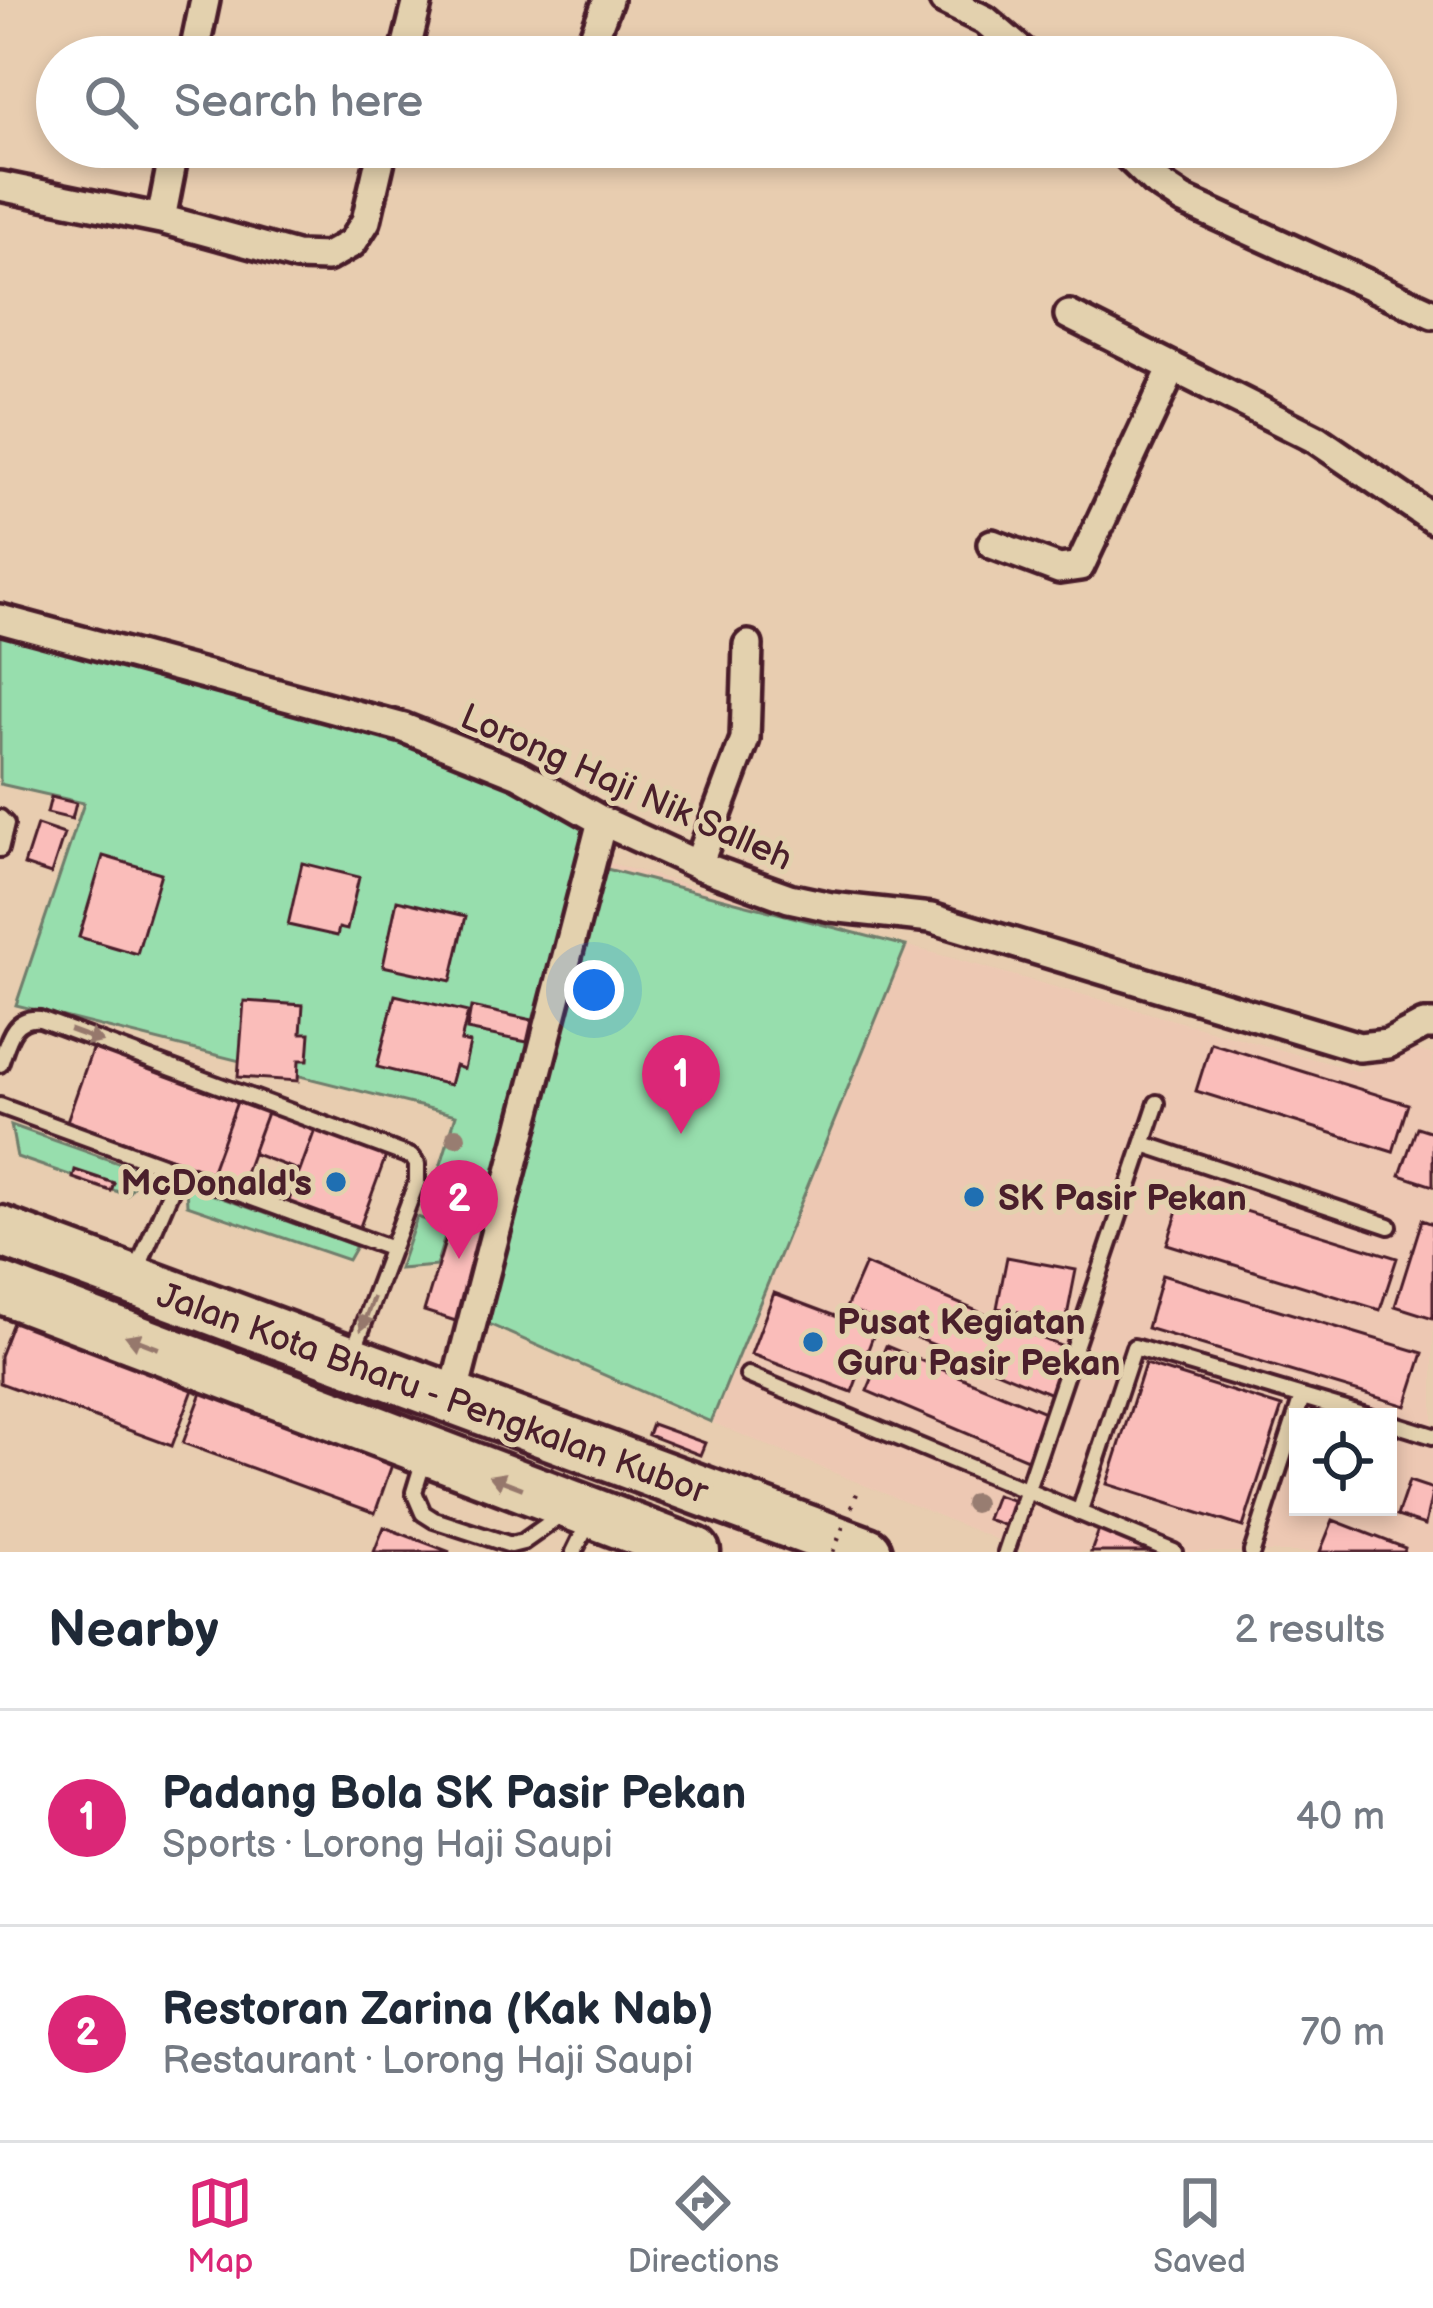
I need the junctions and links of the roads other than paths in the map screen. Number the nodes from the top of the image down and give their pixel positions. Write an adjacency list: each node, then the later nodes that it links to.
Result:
1 (205, 0): 5 (street)
2 (418, 0): 6 (street)
3 (608, 0): 7 (street)
4 (944, 0): 8 (street)
5 (197, 36)
6 (409, 36)
7 (594, 36)
8 (1004, 36)
9 (171, 168): 13 (street)
10 (378, 168): 13 (street)
11 (1140, 168): 14 (street)
12 (0, 186): 13 (street)
13 (161, 219)
14 (1433, 314)
15 (1069, 315): 16 (street)
16 (1173, 368): 17 (street); 18 (street)
17 (1433, 519)
18 (992, 544)
19 (0, 619): 22 (street, Lorong Haji Nik Salleh)
20 (748, 645): 24 (street)
21 (0, 818): 23 (lane)
22 (602, 821): 24 (street, Lorong Haji Nik Salleh); 39 (street)
23 (0, 849)
24 (698, 865): 25 (street, Lorong Haji Nik Salleh)
25 (1433, 1025)
26 (0, 1064): 33 (lane, one-way to 33)
27 (1157, 1102): 29 (lane)
28 (0, 1106): 30 (lane)
29 (1144, 1144): 31 (lane); 43 (lane)
30 (179, 1172): 33 (lane); 34 (lane)
31 (1390, 1226)
32 (0, 1231): 34 (highway, Jalan Kota Bharu - Pengkalan Kubor)
33 (392, 1249): 36 (lane, one-way to 36)
34 (132, 1280): 36 (highway, Jalan Kota Bharu - Pengkalan Kubor)
35 (0, 1288): 45 (highway, Jalan Kota Bharu - Pengkalan Kubor, one-way to 35)
36 (350, 1361): 39 (highway, Jalan Kota Bharu - Pengkalan Kubor)
37 (748, 1375): 43 (lane)
38 (1302, 1397): 40 (lane); 44 (lane); 50 (lane)
39 (452, 1400): 47 (highway, Jalan Kota Bharu - Pengkalan Kubor)
40 (1339, 1408)
41 (1397, 1426): 42 (lane)
42 (1433, 1436)
43 (1027, 1493): 44 (lane); 48 (lane)
44 (1079, 1514): 49 (lane)
45 (580, 1524): 46 (highway, Jalan Kota Bharu - Pengkalan Kubor)
46 (694, 1552)
47 (867, 1552)
48 (1006, 1552)
49 (1174, 1552)
50 (1252, 1552)

